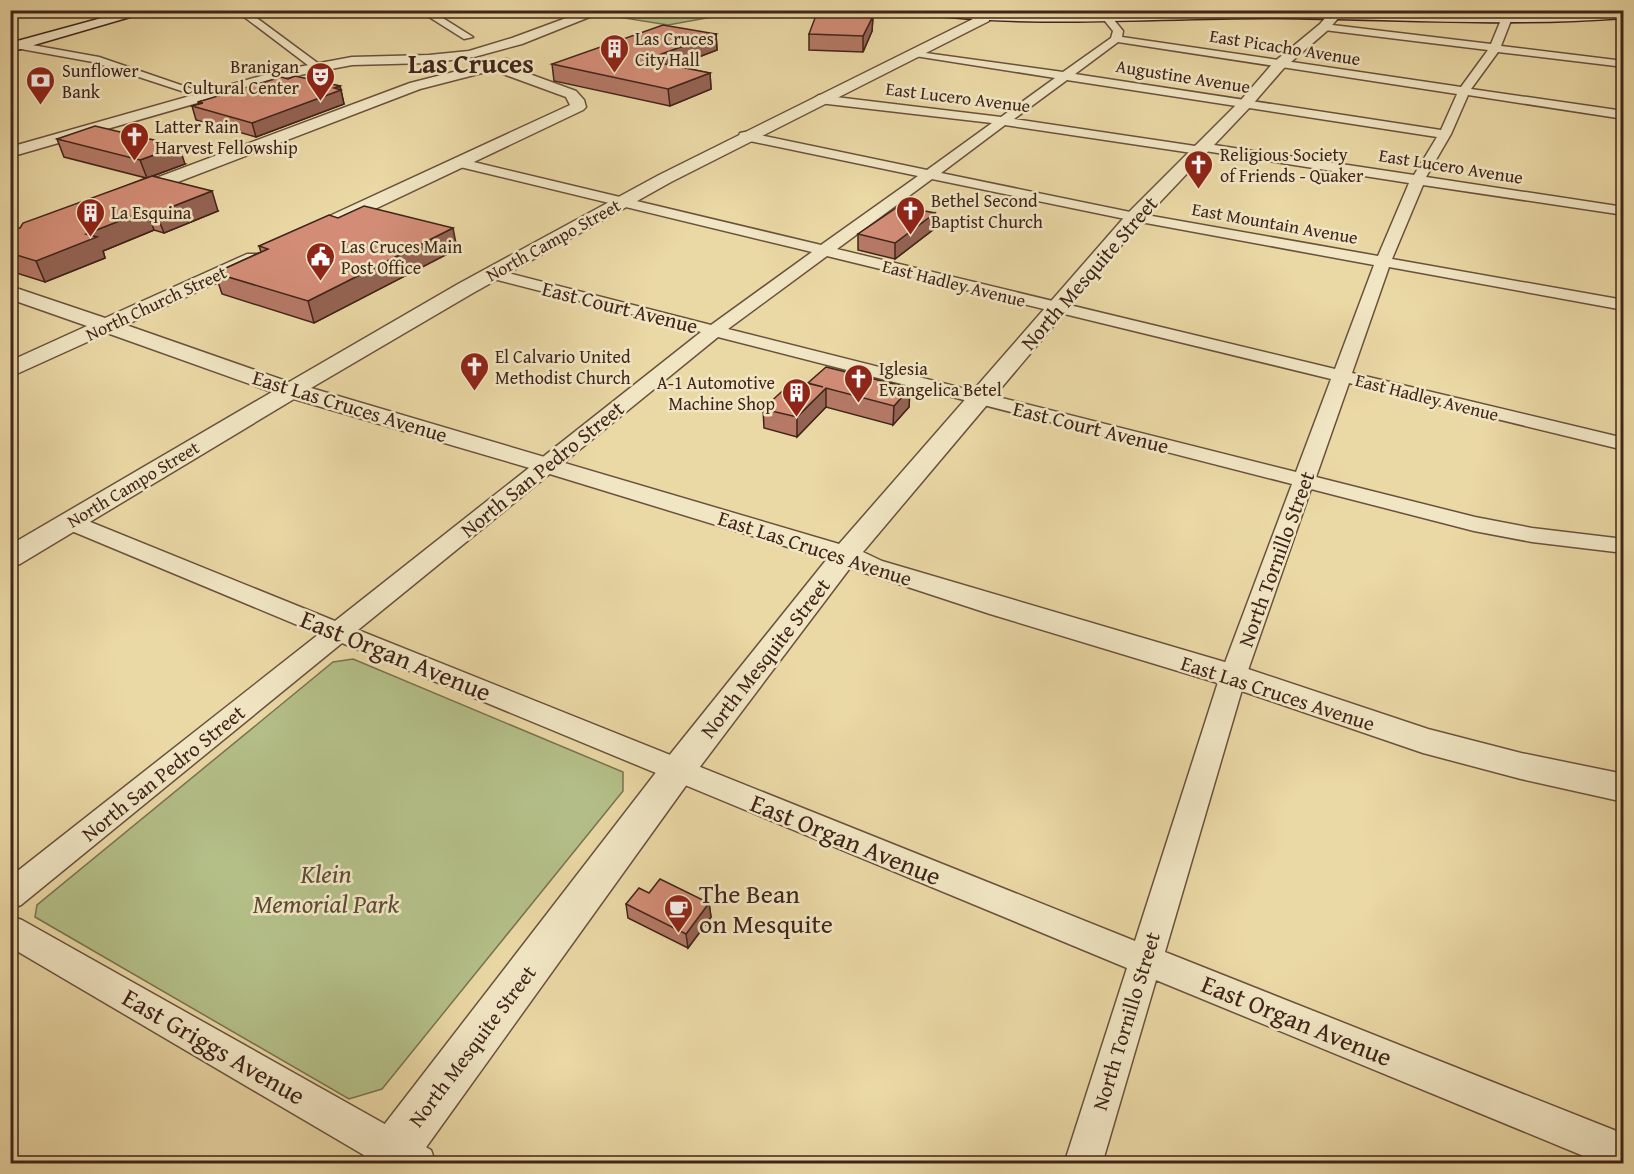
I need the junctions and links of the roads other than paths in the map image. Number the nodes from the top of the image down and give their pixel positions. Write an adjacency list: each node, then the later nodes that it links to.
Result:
1 (148, 10): 14 (main road)
2 (239, 10): 22 (street)
3 (422, 10): 12 (street)
4 (602, 10): 16 (street)
5 (618, 10): 18 (street)
6 (921, 10): 11 (main road)
7 (1509, 14): 8 (main road); 10 (main road); 15 (street, North Tornillo Street)
8 (1623, 14)
9 (1104, 15): 10 (main road); 11 (main road); 13 (street)
10 (1333, 17): 15 (street); 21 (street, North Mesquite Street)
11 (985, 18): 17 (street, North Campo Street)
12 (468, 37)
13 (1116, 39): 21 (street, East Picacho Avenue); 24 (street, North San Pedro Street)
14 (13, 46): 27 (street)
15 (1494, 49): 20 (street); 26 (street, North Tornillo Street)
16 (469, 53): 18 (street); 19 (street); 22 (street)
17 (915, 53): 24 (street, Augustine Avenue); 28 (street, North Campo Street)
18 (506, 59): 23 (street); 31 (street)
19 (446, 64): 22 (street); 23 (street); 25 (street)
20 (1623, 64)
21 (1280, 65): 26 (street, East Picacho Avenue); 29 (street, North Mesquite Street)
22 (317, 67): 27 (street)
23 (480, 69): 25 (street); 31 (street)
24 (1065, 76): 29 (street, Augustine Avenue); 32 (street, North San Pedro Street)
25 (415, 86): 40 (street)
26 (1464, 91): 30 (street, East Picacho Avenue); 33 (street, North Tornillo Street)
27 (204, 95): 36 (street)
28 (819, 99): 32 (street, East Lucero Avenue); 34 (street, North Campo Street)
29 (1246, 103): 33 (street, Augustine Avenue); 35 (street, North Mesquite Street)
30 (1623, 114)
31 (563, 115): 37 (street)
32 (1004, 120): 35 (street, East Lucero Avenue); 38 (street, North San Pedro Street)
33 (1445, 134): 39 (street, North Tornillo Street)
34 (745, 136): 38 (street, East Mountain Avenue); 41 (street, North Campo Street)
35 (1200, 149): 39 (street, East Lucero Avenue); 43 (street, North Mesquite Street)
36 (12, 151)
37 (460, 163): 41 (street, East Hadley Avenue); 44 (street)
38 (931, 175): 43 (street, East Mountain Avenue); 46 (street, North San Pedro Street)
39 (1418, 179): 42 (street, East Lucero Avenue); 47 (street, North Tornillo Street)
40 (117, 199)
41 (620, 202): 46 (street, East Hadley Avenue); 48 (street, North Campo Street)
42 (1623, 211)
43 (1136, 217): 47 (street, East Mountain Avenue); 51 (street, North Mesquite Street)
44 (310, 232)
45 (267, 252): 52 (street, North Church Street)
46 (825, 252): 51 (street, East Hadley Avenue); 53 (street, North San Pedro Street)
47 (1383, 262): 50 (street, East Mountain Avenue); 55 (street, North Tornillo Street)
48 (492, 274): 53 (street, East Court Avenue); 56 (street, North Campo Street)
49 (10, 292): 52 (street, East Las Cruces Avenue)
50 (1623, 305)
51 (1058, 308): 55 (street, East Hadley Avenue); 57 (street, North Mesquite Street)
52 (108, 325): 54 (street, North Church Street); 56 (street, East Las Cruces Avenue)
53 (714, 330): 57 (street, East Court Avenue); 59 (street, North San Pedro Street)
54 (10, 370)
55 (1342, 376): 58 (street, East Hadley Avenue); 60 (street, North Tornillo Street)
56 (290, 390): 59 (street, East Las Cruces Avenue); 61 (street, North Campo Street)
57 (979, 399): 60 (street, East Court Avenue); 63 (street, North Mesquite Street)
58 (1623, 444)
59 (549, 465): 63 (street, East Las Cruces Avenue); 65 (street, North San Pedro Street)
60 (1305, 481): 62 (street, East Court Avenue); 66 (street, North Tornillo Street)
61 (70, 522): 64 (street, North Campo Street); 65 (street, East Organ Avenue)
62 (1623, 546)
63 (845, 555): 66 (street, East Las Cruces Avenue); 67 (street, North Mesquite Street)
64 (10, 558)
65 (339, 631): 67 (street, East Organ Avenue); 69 (street, North San Pedro Street)
66 (1233, 676): 68 (street, East Las Cruces Avenue); 71 (street, North Tornillo Street)
67 (677, 771): 71 (street, East Organ Avenue); 73 (street, North Mesquite Street)
68 (1623, 789)
69 (10, 896)
70 (10, 930): 73 (street, East Griggs Avenue)
71 (1144, 958): 72 (street, East Organ Avenue); 74 (street, North Tornillo Street)
72 (1623, 1153)
73 (399, 1159)
74 (1083, 1164)

